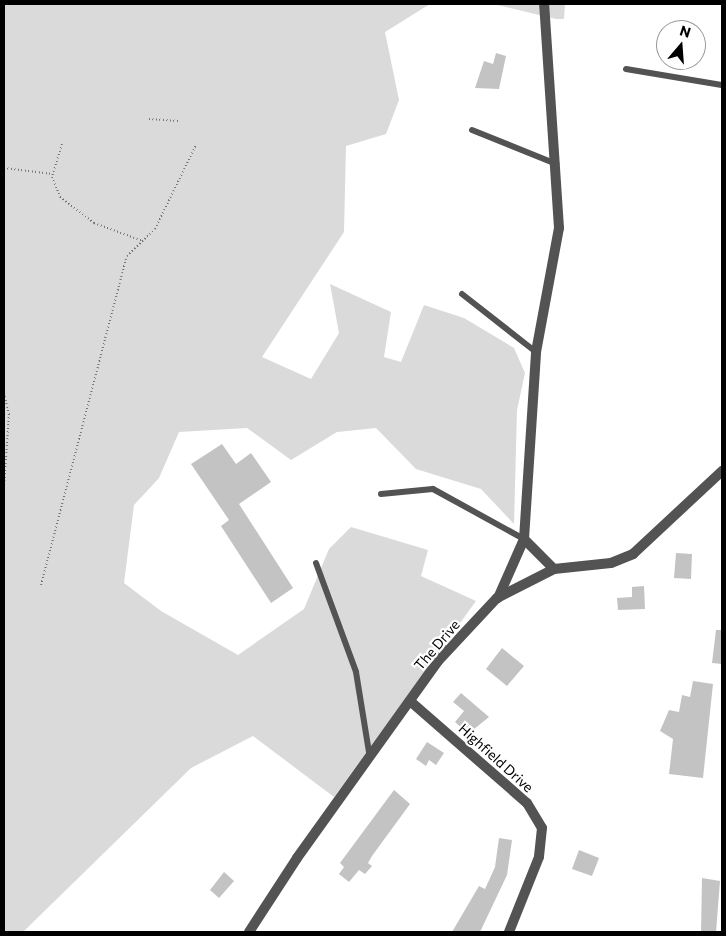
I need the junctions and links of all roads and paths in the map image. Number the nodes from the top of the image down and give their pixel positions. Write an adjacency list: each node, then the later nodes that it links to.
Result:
1 (544, 4): 9 (street)
2 (626, 69): 3 (lane)
3 (722, 85)
4 (149, 119): 5 (path)
5 (179, 121)
6 (472, 130): 9 (lane)
7 (62, 144): 11 (path)
8 (196, 145): 12 (path)
9 (558, 165): 14 (street)
10 (4, 168): 11 (path)
11 (53, 174): 12 (path)
12 (143, 241): 22 (path)
13 (462, 294): 14 (lane)
14 (536, 352): 19 (street)
15 (4, 393): 17 (path)
16 (722, 471): 21 (street, The Drive)
17 (4, 488)
18 (381, 494): 19 (lane)
19 (524, 540): 21 (street); 23 (street)
20 (316, 562): 25 (lane)
21 (554, 569): 23 (street, The Drive)
22 (42, 584)
23 (497, 598): 24 (street, The Drive)
24 (410, 701): 25 (street, The Drive); 27 (street, Highfield Drive)
25 (371, 759): 26 (street, The Drive)
26 (249, 932)
27 (509, 932)

